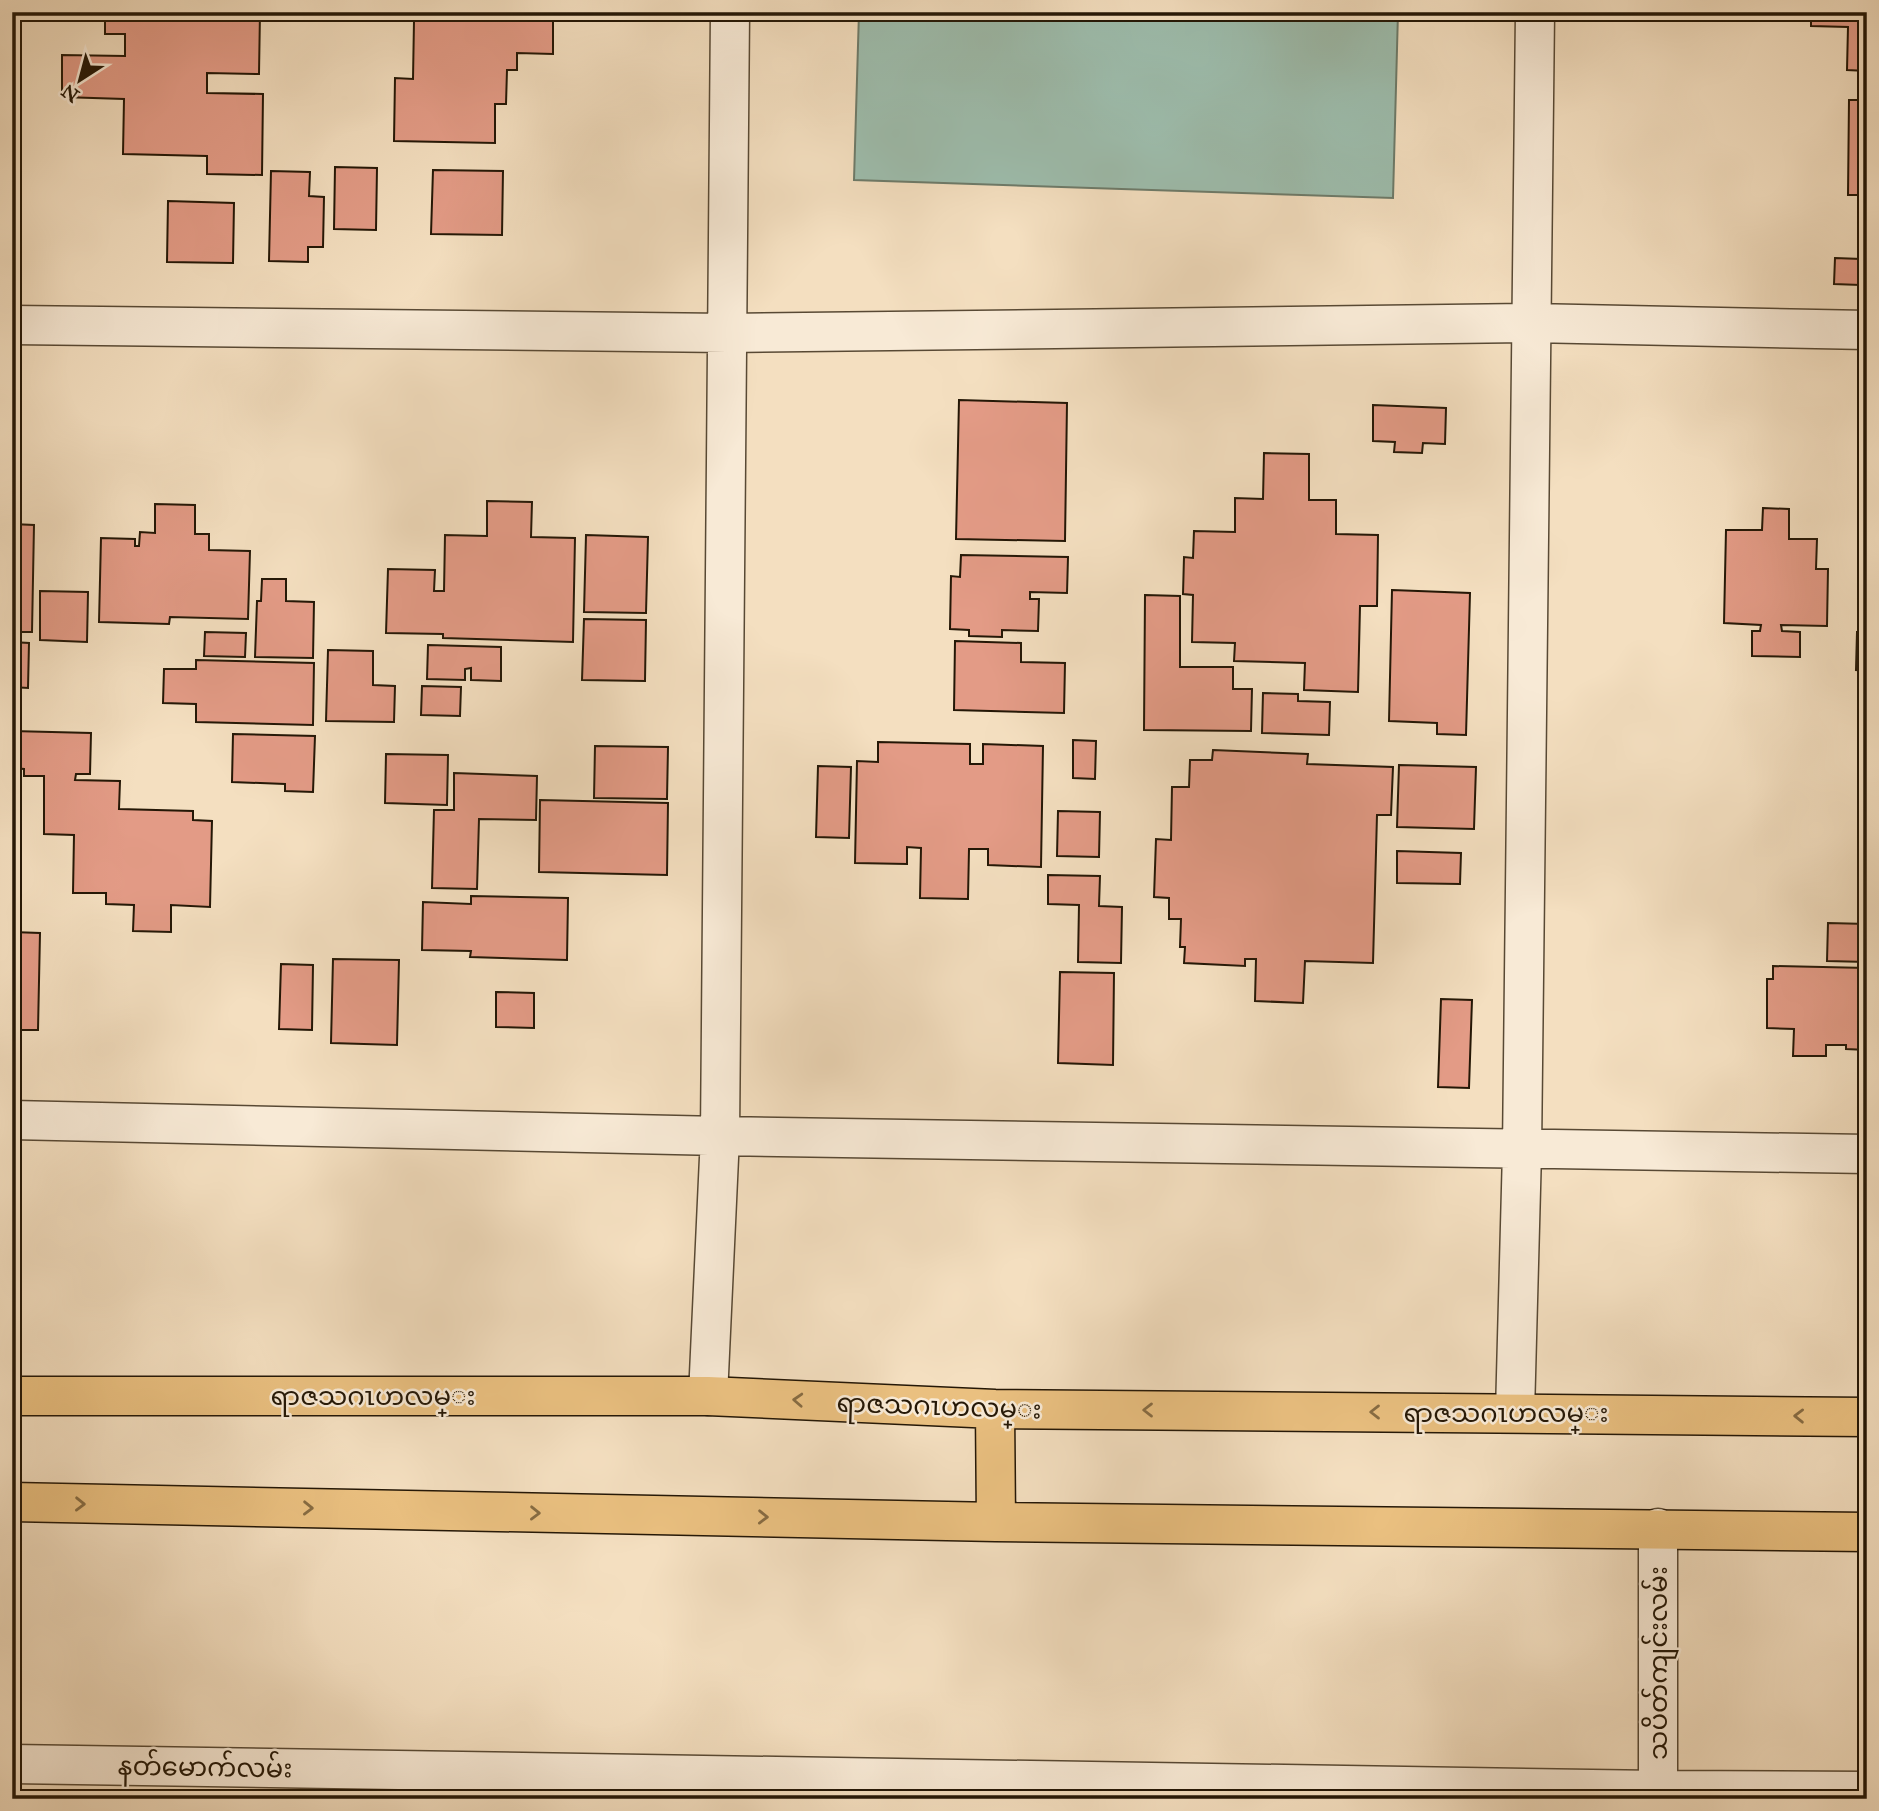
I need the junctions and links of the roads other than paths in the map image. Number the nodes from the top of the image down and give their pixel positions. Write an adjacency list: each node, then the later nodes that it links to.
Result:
1 (730, 12): 6 (street)
2 (1535, 12): 3 (street)
3 (1531, 323): 5 (street); 6 (street); 9 (street)
4 (12, 325): 6 (street)
5 (1867, 330)
6 (727, 332): 8 (street)
7 (12, 1119): 8 (street)
8 (720, 1136): 9 (street); 12 (street)
9 (1522, 1150): 10 (street); 14 (street)
10 (1867, 1154)
11 (12, 1396): 12 (main road, ရာဇသဂၤဟလမ္း)
12 (708, 1396): 13 (main road, ရာဇသဂၤဟလမ္း, one-way to 12)
13 (995, 1409): 14 (main road, ရာဇသဂၤဟလမ္း, one-way to 13); 17 (main road)
14 (1515, 1413): 15 (main road, ရာဇသဂၤဟလမ္း, one-way to 14)
15 (1867, 1417)
16 (12, 1503): 17 (main road, one-way to 17)
17 (996, 1522): 18 (main road)
18 (1658, 1528): 19 (main road); 22 (street, သပိတ်ကျင်းလမ်း)
19 (1867, 1532)
20 (12, 1764): 22 (street, နတ်မောက်လမ်း)
21 (1867, 1791): 22 (street, နတ်မောက်လမ်း)
22 (1658, 1794)

